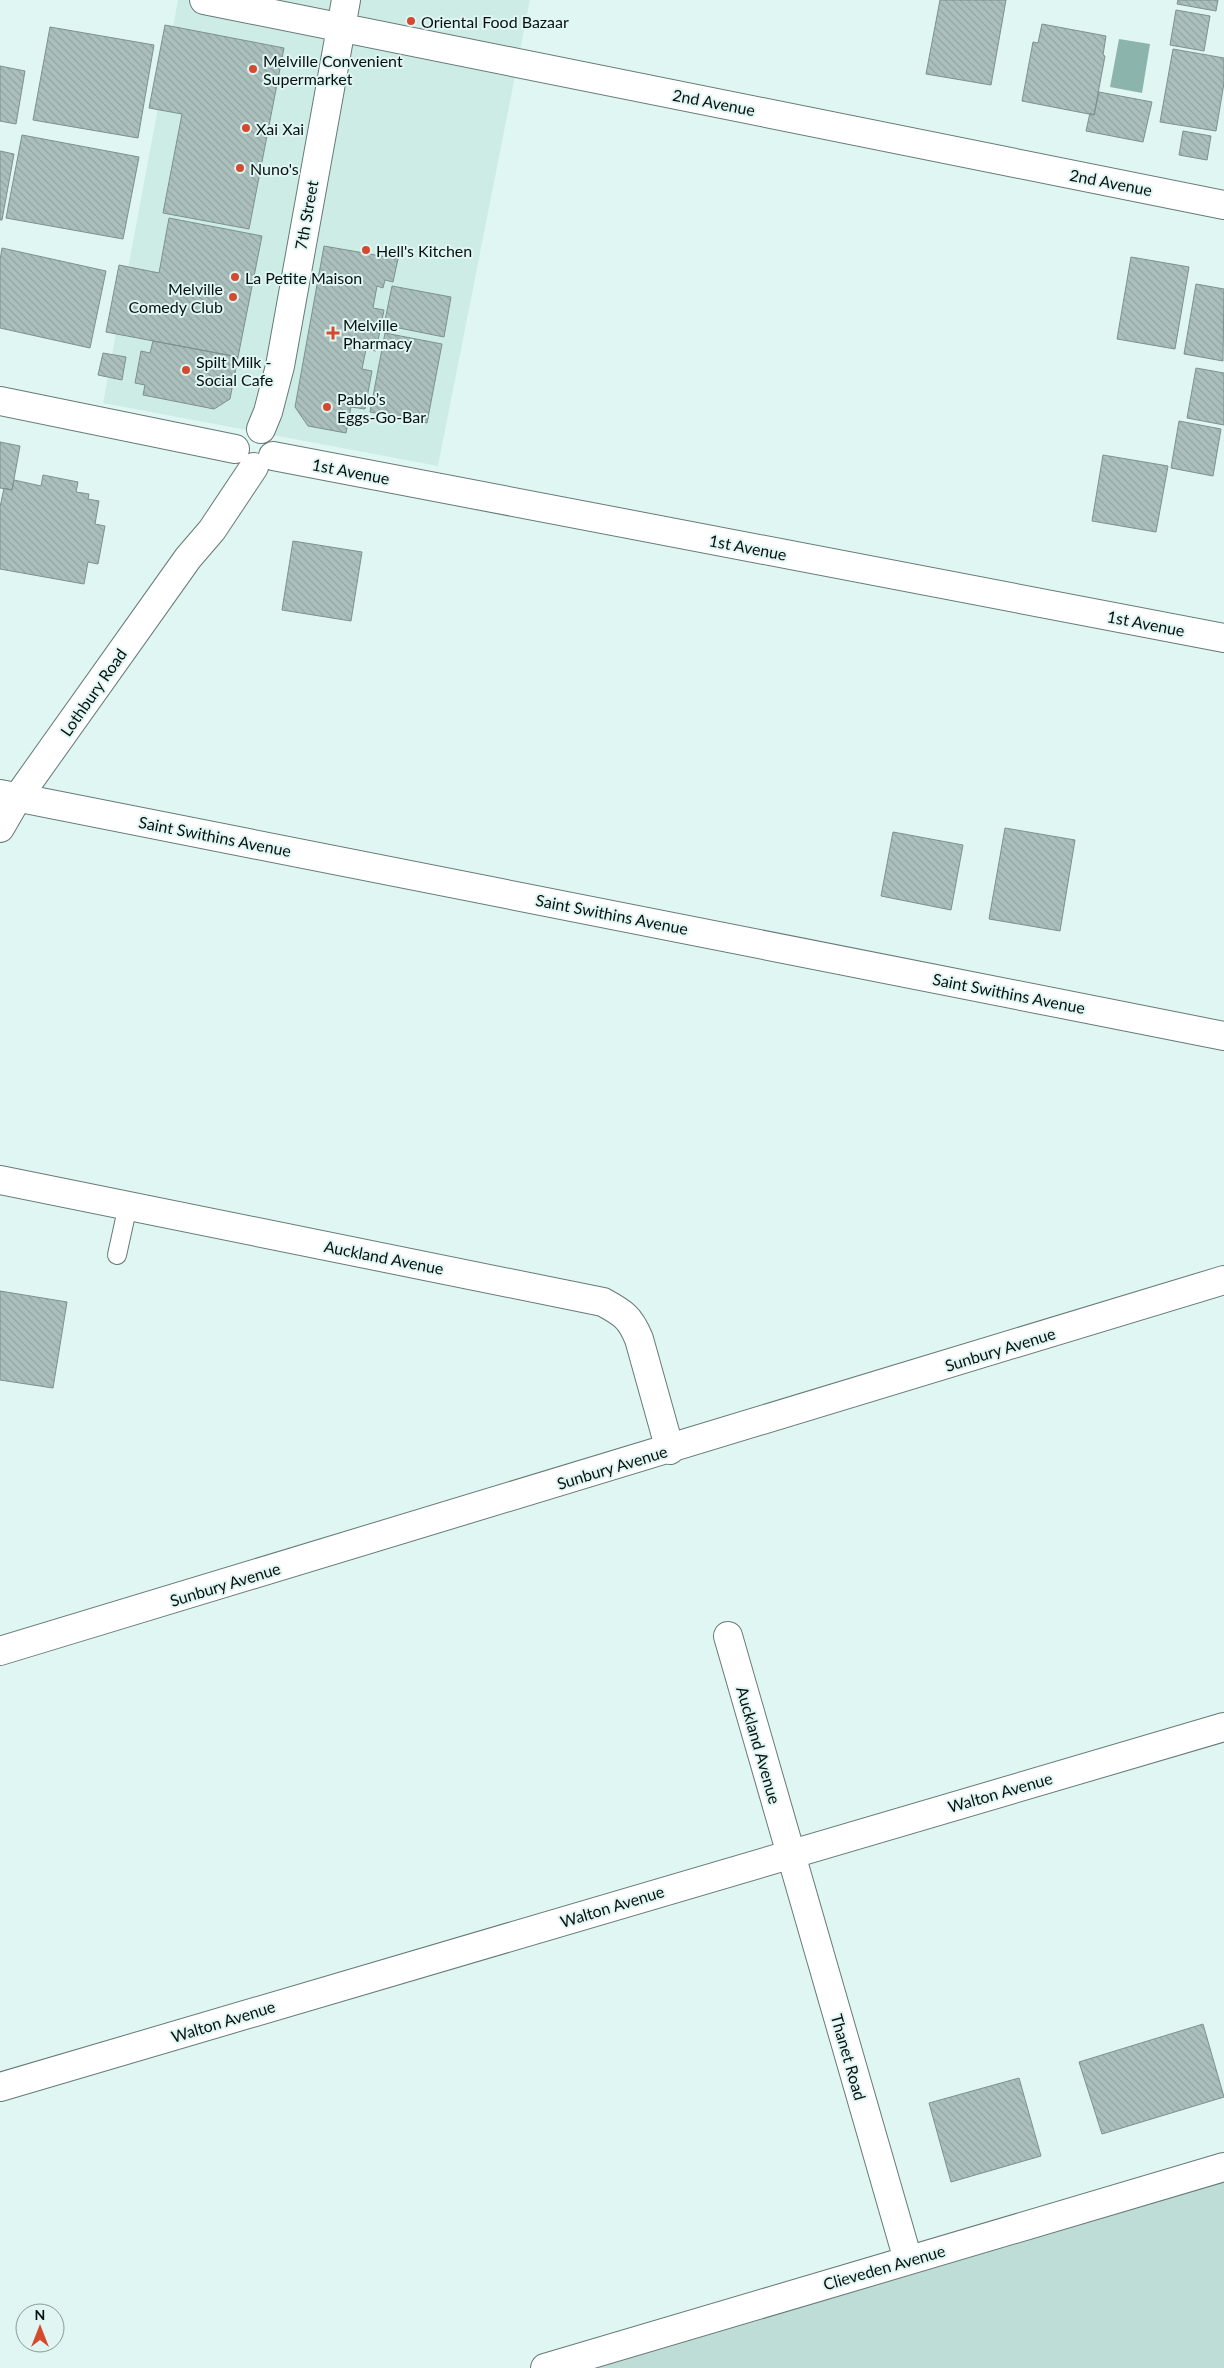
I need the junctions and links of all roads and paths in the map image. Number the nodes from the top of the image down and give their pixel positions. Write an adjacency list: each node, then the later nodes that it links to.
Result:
1 (204, 0): 3 (street, 2nd Avenue)
2 (346, 0): 3 (street, 7th Street)
3 (341, 26): 4 (street, 2nd Avenue); 6 (street, 7th Street)
4 (1224, 205)
5 (0, 401): 7 (street, 1st Avenue)
6 (261, 429): 7 (street, Lothbury Road)
7 (250, 458): 8 (street, 1st Avenue); 9 (street, Lothbury Road)
8 (1224, 638)
9 (9, 796): 10 (street, Lothbury Road); 11 (street, Saint Swithins Avenue)
10 (0, 828)
11 (1224, 1036)
12 (0, 1180): 13 (street, Auckland Avenue)
13 (128, 1206): 14 (lane); 16 (street, Auckland Avenue)
14 (117, 1255)
15 (1224, 1280): 16 (street, Sunbury Avenue)
16 (670, 1450): 18 (street, Sunbury Avenue)
17 (728, 1636): 20 (street, Auckland Avenue)
18 (0, 1651)
19 (1224, 1727): 20 (street, Walton Avenue)
20 (789, 1853): 21 (street, Walton Avenue); 23 (street, Thanet Road)
21 (0, 2088)
22 (1224, 2168): 23 (street, Clieveden Avenue)
23 (908, 2260): 24 (street, Clieveden Avenue)
24 (545, 2368)

